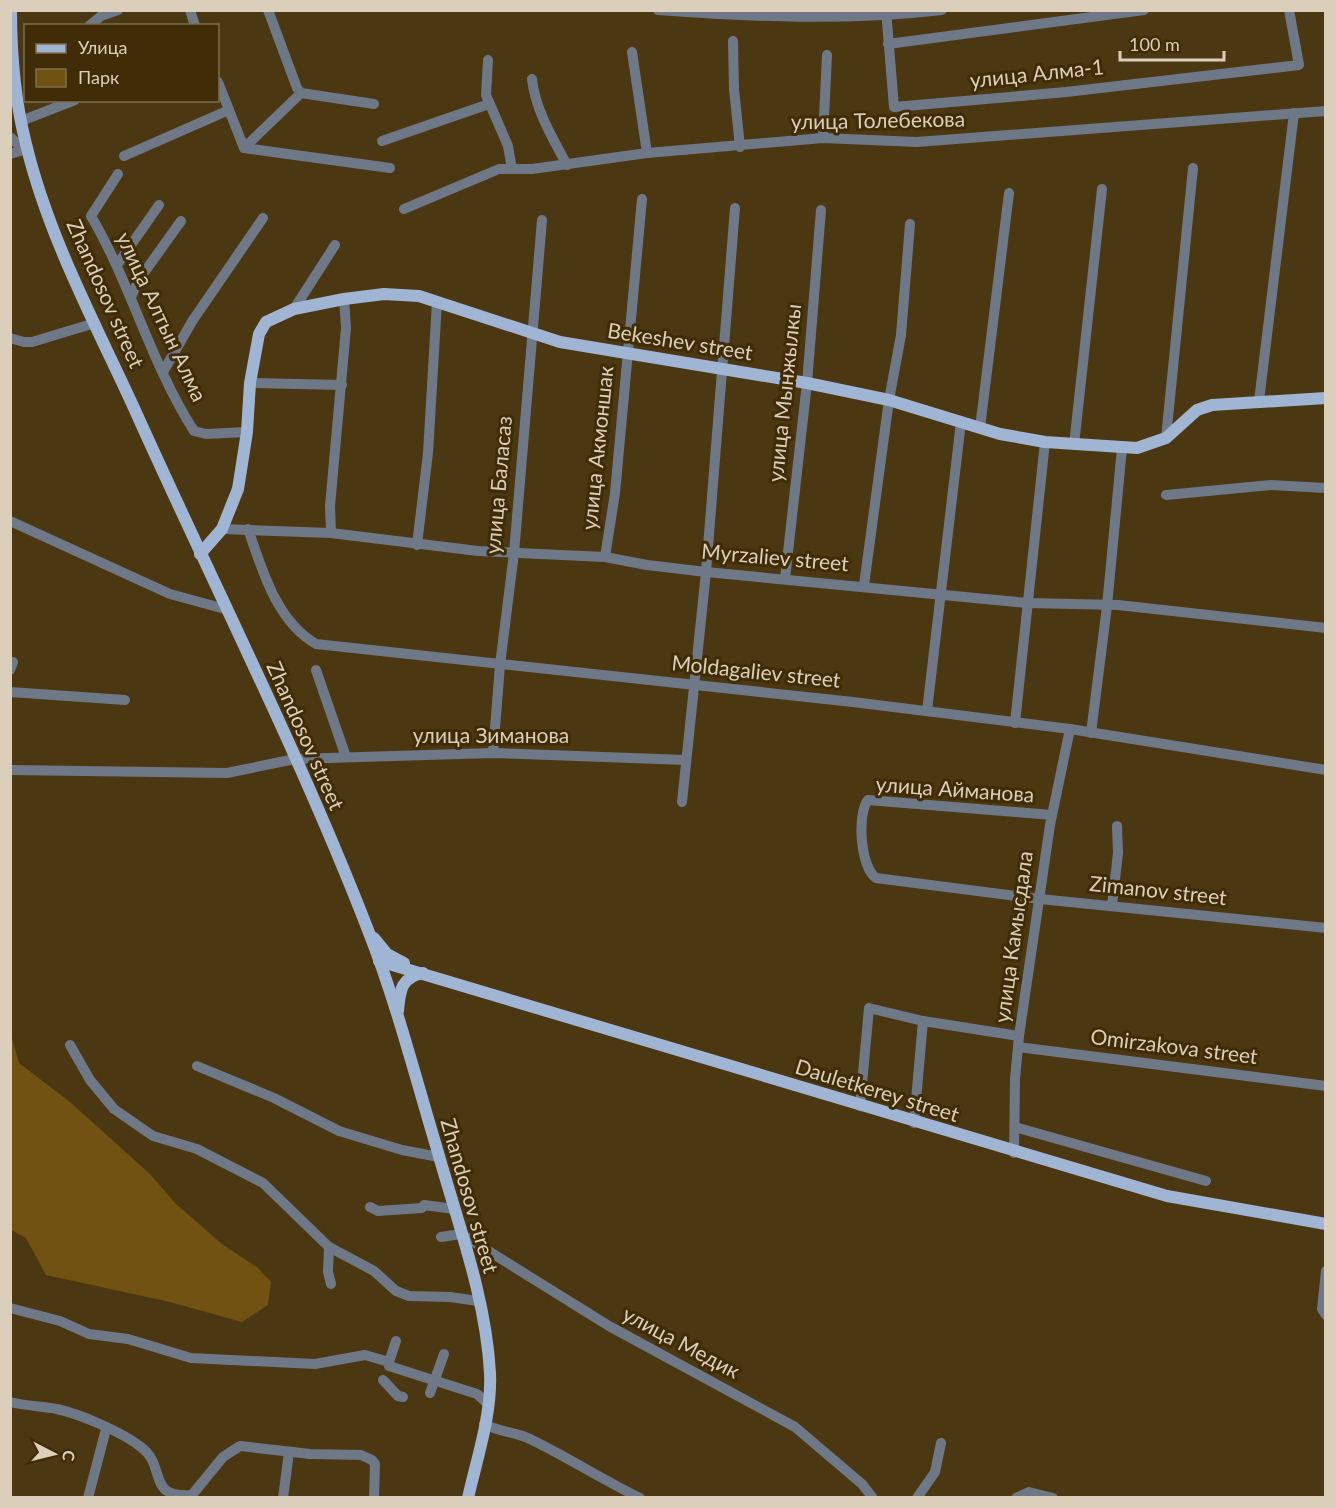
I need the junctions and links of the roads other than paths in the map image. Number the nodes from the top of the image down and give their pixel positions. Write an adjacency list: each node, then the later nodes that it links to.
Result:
1 (10, 10): 18 (main road, Zhandosov street)
2 (118, 10): 12 (street)
3 (268, 10): 21 (street)
4 (658, 10): 8 (street)
5 (942, 10): 10 (street)
6 (1144, 10): 11 (street)
7 (1289, 10): 14 (street, улица Алма-1)
8 (702, 12): 9 (street)
9 (797, 14): 10 (street)
10 (886, 14): 14 (street, улица Алма-1)
11 (1070, 16): 14 (street)
12 (91, 24)
13 (733, 41): 32 (street)
14 (888, 44)
15 (632, 52): 35 (street)
16 (827, 56): 30 (street)
17 (488, 60): 24 (street)
18 (20, 78): 28 (main road, Zhandosov street)
19 (532, 79): 38 (street)
20 (219, 85): 25 (street)
21 (301, 93): 23 (street); 33 (street)
22 (70, 102): 28 (street)
23 (374, 104)
24 (489, 104): 31 (street); 41 (street)
25 (229, 110): 33 (street); 37 (street)
26 (1326, 111): 27 (street, улица Толебекова)
27 (1294, 113): 30 (street, улица Толебекова); 71 (street)
28 (21, 121): 34 (main road, Zhandosov street)
29 (10, 137): 34 (street)
30 (823, 138): 32 (street, улица Толебекова)
31 (382, 141)
32 (740, 147): 35 (street, улица Толебекова)
33 (244, 148): 39 (street)
34 (25, 149): 36 (street); 60 (main road, Zhandosov street)
35 (647, 153): 38 (street, улица Толебекова)
36 (10, 154)
37 (124, 156)
38 (567, 165): 41 (street, улица Толебекова)
39 (390, 168)
40 (1193, 168): 75 (street)
41 (512, 169): 48 (street, улица Толебекова)
42 (118, 174): 55 (street, улица Алтын Алма)
43 (1102, 189): 77 (street)
44 (1009, 193): 73 (street)
45 (642, 199): 63 (street, улица Акмоншак)
46 (159, 205): 55 (street)
47 (735, 208): 64 (street)
48 (404, 209)
49 (821, 210): 67 (street, улица Мынжылкы)
50 (263, 218): 65 (street)
51 (542, 220): 61 (street, улица Баласаз)
52 (181, 221): 56 (street)
53 (910, 224): 70 (street)
54 (335, 245): 59 (street)
55 (117, 265): 56 (street, улица Алтын Алма)
56 (130, 297): 65 (street, улица Алтын Алма)
57 (344, 299): 58 (main road, Bekeshev street); 59 (main road, Bekeshev street); 68 (street)
58 (437, 302): 61 (main road, Bekeshev street); 85 (street)
59 (294, 309): 66 (main road, Bekeshev street)
60 (95, 323): 62 (street); 87 (main road, Zhandosov street)
61 (531, 333): 63 (main road, Bekeshev street); 86 (street, улица Баласаз)
62 (10, 338)
63 (628, 355): 64 (main road, Bekeshev street); 88 (street, улица Акмоншак)
64 (722, 367): 67 (main road, Bekeshev street); 89 (street)
65 (163, 372): 74 (street, улица Алтын Алма)
66 (250, 383): 68 (street); 74 (main road, Bekeshev street)
67 (807, 383): 70 (main road, Bekeshev street); 90 (street, улица Мынжылкы)
68 (342, 385): 84 (street)
69 (1326, 398): 71 (main road, Bekeshev street)
70 (889, 400): 72 (main road, Bekeshev street); 91 (street)
71 (1258, 401): 75 (main road, Bekeshev street)
72 (961, 422): 73 (main road, Bekeshev street); 92 (street)
73 (980, 428): 76 (main road, Bekeshev street)
74 (247, 432): 82 (main road, Bekeshev street)
75 (1166, 438): 78 (main road, Bekeshev street)
76 (1045, 442): 77 (main road, Bekeshev street); 93 (street)
77 (1074, 445): 78 (main road, Bekeshev street)
78 (1122, 448): 94 (street)
79 (1326, 488): 80 (street)
80 (1166, 495)
81 (10, 522): 95 (street)
82 (222, 529): 83 (street, Myrzaliev street); 87 (main road, Bekeshev street)
83 (248, 529): 84 (street, Myrzaliev street); 97 (street, Moldagaliev street)
84 (330, 533): 85 (street, Myrzaliev street)
85 (417, 545): 86 (street, Myrzaliev street)
86 (514, 553): 88 (street, Myrzaliev street); 97 (street, улица Баласаз)
87 (200, 554): 95 (main road, Zhandosov street)
88 (605, 557): 89 (street, Myrzaliev street)
89 (706, 572): 90 (street, Myrzaliev street); 99 (street)
90 (785, 579): 91 (street, Myrzaliev street)
91 (864, 585): 92 (street, Myrzaliev street)
92 (939, 595): 93 (street, Myrzaliev street); 102 (street)
93 (1027, 603): 94 (street, Myrzaliev street); 103 (street)
94 (1107, 606): 96 (street, Myrzaliev street); 105 (street)
95 (225, 609): 108 (main road, Zhandosov street)
96 (1326, 628)
97 (500, 665): 99 (street, Moldagaliev street); 106 (street, улица Баласаз)
98 (316, 670): 107 (street)
99 (695, 685): 102 (street, Moldagaliev street); 109 (street)
100 (10, 692): 101 (street)
101 (125, 700)
102 (927, 711): 103 (street, Moldagaliev street)
103 (1015, 723): 104 (street, Moldagaliev street)
104 (1070, 729): 105 (street, Moldagaliev street); 113 (street, улица Камысдала)
105 (1091, 733): 111 (street, Moldagaliev street)
106 (494, 753): 107 (street, улица Зиманова); 109 (street, улица Зиманова)
107 (346, 758): 108 (street, улица Зиманова)
108 (295, 759): 110 (street, улица Зиманова); 119 (main road, Zhandosov street)
109 (686, 760): 112 (street)
110 (10, 770)
111 (1326, 770)
112 (681, 802)
113 (1052, 815): 115 (street, улица Айманова); 116 (street, улица Камысдала)
114 (1117, 826): 117 (street)
115 (987, 892): 116 (street, Zimanov street)
116 (1040, 899): 117 (street, Zimanov street); 124 (street, улица Камысдала)
117 (1112, 906): 118 (street, Zimanov street)
118 (1326, 928)
119 (369, 931): 120 (main road, Zhandosov street); 121 (main road)
120 (379, 962): 121 (main road); 122 (main road, Zhandosov street)
121 (424, 973): 122 (main road); 128 (main road, Dauletkerey street)
122 (398, 1016): 132 (main road, Zhandosov street)
123 (923, 1021): 124 (street, Omirzakova street); 128 (street, Omirzakova street); 129 (street)
124 (1018, 1042): 127 (street, Omirzakova street); 130 (street, улица Камысдала)
125 (70, 1045): 139 (street)
126 (197, 1066): 132 (street)
127 (1326, 1086)
128 (860, 1106): 129 (main road, Dauletkerey street)
129 (914, 1123): 131 (main road, Dauletkerey street)
130 (1015, 1127): 131 (street, улица Камысдала); 133 (street)
131 (1014, 1153): 136 (main road, Dauletkerey street)
132 (439, 1157): 135 (main road, Zhandosov street)
133 (1206, 1180)
134 (370, 1207): 135 (street)
135 (454, 1209): 137 (main road, Zhandosov street)
136 (1326, 1224)
137 (461, 1234): 138 (street); 142 (main road, Zhandosov street); 163 (street, улица Медик)
138 (441, 1237)
139 (329, 1247): 141 (street); 142 (street)
140 (1326, 1271): 144 (street)
141 (331, 1284)
142 (478, 1301): 152 (main road, Zhandosov street)
143 (10, 1308): 147 (street)
144 (1324, 1312)
145 (396, 1341): 147 (street)
146 (444, 1354): 148 (street)
147 (389, 1364): 148 (street); 150 (street)
148 (435, 1380): 149 (street); 152 (street)
149 (430, 1394)
150 (403, 1397)
151 (10, 1402): 154 (street)
152 (488, 1404): 153 (main road, Zhandosov street)
153 (484, 1424): 161 (main road, Zhandosov street); 162 (street)
154 (106, 1429): 157 (street); 158 (street)
155 (941, 1443): 164 (street)
156 (289, 1452): 157 (street); 159 (street); 160 (street)
157 (191, 1496)
158 (88, 1497)
159 (283, 1497)
160 (374, 1497)
161 (468, 1497)
162 (640, 1497)
163 (873, 1497)
164 (917, 1497)
165 (1016, 1497): 166 (street)
166 (1053, 1497)

